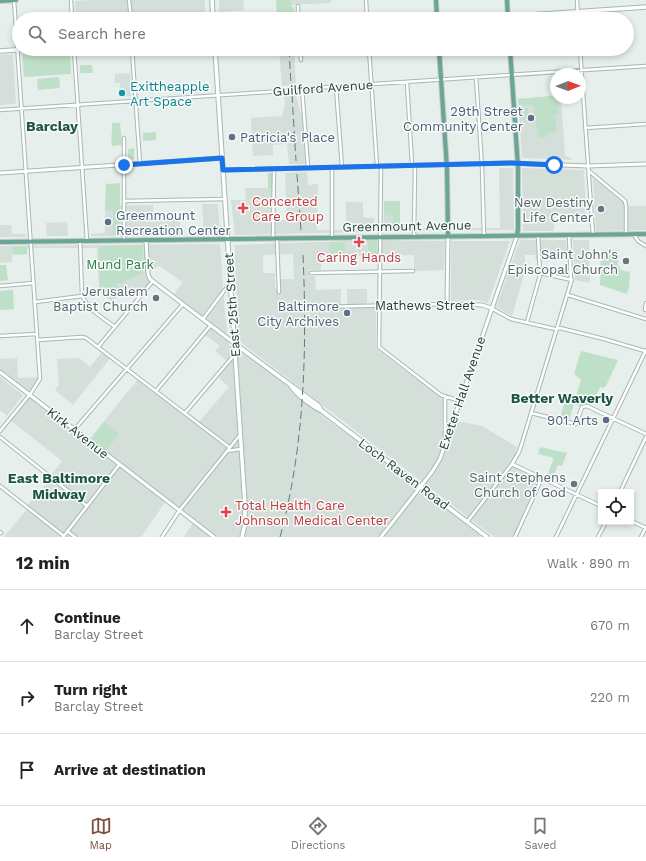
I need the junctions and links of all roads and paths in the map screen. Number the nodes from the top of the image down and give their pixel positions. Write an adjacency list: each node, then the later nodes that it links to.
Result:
1 (15, 0): 9 (main road); 12 (street)
2 (71, 0): 13 (street)
3 (129, 0): 14 (street)
4 (212, 0): 15 (main road)
5 (366, 0): 17 (street)
6 (436, 0): 18 (main road)
7 (506, 0): 19 (main road)
8 (576, 0): 20 (street)
9 (0, 1)
10 (298, 6): 16 (street)
11 (646, 7): 20 (main road)
12 (15, 12)
13 (72, 12)
14 (130, 12)
15 (213, 12)
16 (298, 12)
17 (367, 12)
18 (437, 12)
19 (507, 12)
20 (577, 12)
21 (12, 50): 22 (main road)
22 (0, 51)
23 (17, 56): 48 (street)
24 (75, 56): 46 (street)
25 (133, 56): 45 (street)
26 (215, 56): 44 (main road, East 25th Street)
27 (301, 56): 32 (street)
28 (370, 56): 41 (street)
29 (439, 56): 39 (main road)
30 (511, 56): 37 (main road)
31 (580, 56): 34 (street)
32 (301, 60)
33 (646, 66): 35 (street, Guilford Avenue)
34 (581, 68)
35 (586, 70)
36 (550, 72): 37 (street, Guilford Avenue)
37 (512, 75): 38 (street, Guilford Avenue); 54 (main road)
38 (476, 77): 39 (street, Guilford Avenue); 56 (street)
39 (441, 80): 40 (street, Guilford Avenue); 60 (main road)
40 (407, 82): 41 (street, Guilford Avenue); 59 (street)
41 (372, 84): 42 (street, Guilford Avenue); 61 (street)
42 (336, 87): 43 (street, Guilford Avenue); 65 (street)
43 (302, 89): 44 (street, Guilford Avenue, bridge); 63 (street)
44 (218, 95): 45 (street, Guilford Avenue); 53 (main road, East 25th Street)
45 (136, 101): 46 (street, Guilford Avenue); 55 (street)
46 (78, 104): 48 (street, Guilford Avenue); 66 (street)
47 (583, 104): 51 (street)
48 (21, 108): 49 (street, Guilford Avenue); 69 (street)
49 (0, 110)
50 (646, 124): 51 (street)
51 (585, 128): 62 (street)
52 (124, 138): 58 (street)
53 (222, 158): 55 (street); 68 (main road, East 25th Street)
54 (517, 163): 56 (street); 62 (street); 83 (main road)
55 (140, 164): 58 (street)
56 (482, 164): 60 (street); 82 (street)
57 (646, 164): 62 (street)
58 (124, 165): 66 (street); 73 (street)
59 (414, 165): 60 (street); 61 (street); 80 (street)
60 (447, 165): 81 (main road)
61 (379, 166): 65 (street); 79 (street)
62 (588, 166): 70 (street)
63 (308, 167): 64 (street); 67 (street)
64 (332, 167): 65 (street); 85 (street)
65 (342, 167)
66 (82, 168): 69 (street); 90 (street)
67 (274, 169): 68 (street); 86 (street)
68 (223, 170): 72 (main road, East 25th Street)
69 (26, 171): 71 (street); 88 (street)
70 (589, 171): 74 (street); 75 (street)
71 (0, 173)
72 (225, 199): 73 (street); 87 (main road, East 25th Street)
73 (124, 201): 91 (street)
74 (593, 234): 75 (main road, Greenmount Avenue); 78 (main road, Greenmount Avenue)
75 (626, 234): 76 (main road, Greenmount Avenue)
76 (634, 234): 77 (main road, Greenmount Avenue); 94 (street)
77 (646, 234)
78 (569, 235): 84 (main road, Greenmount Avenue); 99 (street)
79 (380, 236): 80 (main road, Greenmount Avenue); 85 (main road, Greenmount Avenue); 96 (street)
80 (414, 236): 81 (main road, Greenmount Avenue)
81 (448, 236): 82 (main road, Greenmount Avenue); 110 (street)
82 (484, 236): 83 (main road, Greenmount Avenue)
83 (517, 236): 84 (main road, Greenmount Avenue); 113 (street, Exeter Hall Avenue)
84 (538, 236): 98 (street)
85 (332, 237): 86 (main road, Greenmount Avenue)
86 (275, 238): 87 (main road, Greenmount Avenue); 104 (street)
87 (228, 239): 92 (main road, Greenmount Avenue); 102 (main road, East 25th Street)
88 (30, 241): 89 (main road, Greenmount Avenue); 93 (main road, Greenmount Avenue); 101 (street)
89 (80, 241): 90 (main road, Greenmount Avenue); 106 (street)
90 (87, 241): 91 (main road, Greenmount Avenue)
91 (124, 241): 92 (main road, Greenmount Avenue)
92 (146, 241): 100 (street)
93 (0, 242)
94 (646, 246)
95 (413, 271): 96 (street)
96 (380, 272): 97 (street); 111 (street)
97 (311, 273)
98 (540, 273): 99 (street); 117 (street)
99 (572, 280): 105 (street)
100 (153, 281): 109 (street, Loch Raven Road); 119 (street)
101 (33, 283): 103 (street); 107 (street)
102 (230, 283): 115 (street); 124 (main road, East 25th Street)
103 (0, 286)
104 (279, 292)
105 (568, 295): 116 (street); 120 (street)
106 (82, 296): 107 (street); 119 (street)
107 (35, 302): 121 (street)
108 (646, 303): 114 (street)
109 (183, 304): 115 (street, Loch Raven Road); 128 (street)
110 (447, 304): 111 (street, Mathews Street); 113 (street, Mathews Street)
111 (380, 305): 112 (street, Mathews Street); 132 (street)
112 (317, 307)
113 (491, 308): 117 (street, Mathews Street); 133 (street, Exeter Hall Avenue)
114 (645, 310)
115 (203, 319): 118 (street, Loch Raven Road)
116 (646, 319)
117 (527, 322): 120 (street, Mathews Street)
118 (211, 325): 124 (street, Loch Raven Road); 130 (street)
119 (115, 327): 125 (street)
120 (557, 329): 126 (street, Mathews Street); 135 (street)
121 (37, 334): 122 (street); 123 (street)
122 (0, 336)
123 (37, 340): 125 (street); 131 (street)
124 (234, 342): 127 (main road, East 25th Street); 151 (main road, Loch Raven Road)
125 (98, 347): 128 (street)
126 (646, 350): 136 (street)
127 (235, 354): 134 (street); 140 (main road, East 25th Street)
128 (127, 369): 130 (street); 137 (street)
129 (0, 372): 131 (street, Kirk Avenue)
130 (156, 391): 134 (street)
131 (29, 395): 137 (street, Kirk Avenue); 138 (street)
132 (445, 396): 133 (street); 143 (street)
133 (460, 401): 143 (street, Exeter Hall Avenue)
134 (185, 413): 144 (street)
135 (531, 414): 136 (street); 147 (street)
136 (613, 418): 139 (street); 153 (street)
137 (74, 430): 148 (street, Kirk Avenue)
138 (0, 431)
139 (646, 434)
140 (240, 435): 144 (street); 145 (main road, East 25th Street)
141 (0, 437): 155 (street)
142 (646, 437): 152 (street)
143 (445, 444): 151 (street, Exeter Hall Avenue)
144 (229, 447): 146 (street)
145 (241, 449): 146 (street); 166 (main road, East 25th Street)
146 (227, 451): 156 (street)
147 (512, 464): 149 (street); 157 (street)
148 (119, 465): 155 (street); 156 (street, Kirk Avenue)
149 (542, 478): 153 (street); 169 (street)
150 (0, 486): 162 (street)
151 (421, 487): 157 (main road, Loch Raven Road); 167 (street, Exeter Hall Avenue)
152 (621, 489)
153 (576, 495): 154 (street); 170 (street)
154 (598, 505)
155 (87, 506): 161 (street)
156 (179, 511): 164 (street); 165 (street, Kirk Avenue)
157 (467, 522): 168 (main road, Loch Raven Road)
158 (634, 522): 160 (street)
159 (604, 525): 171 (street)
160 (646, 528): 172 (street)
161 (67, 531): 162 (street); 163 (street)
162 (63, 536)
163 (75, 537)
164 (162, 537)
165 (214, 537)
166 (242, 537)
167 (381, 537)
168 (487, 537)
169 (515, 537)
170 (556, 537)
171 (598, 537)
172 (641, 537)

